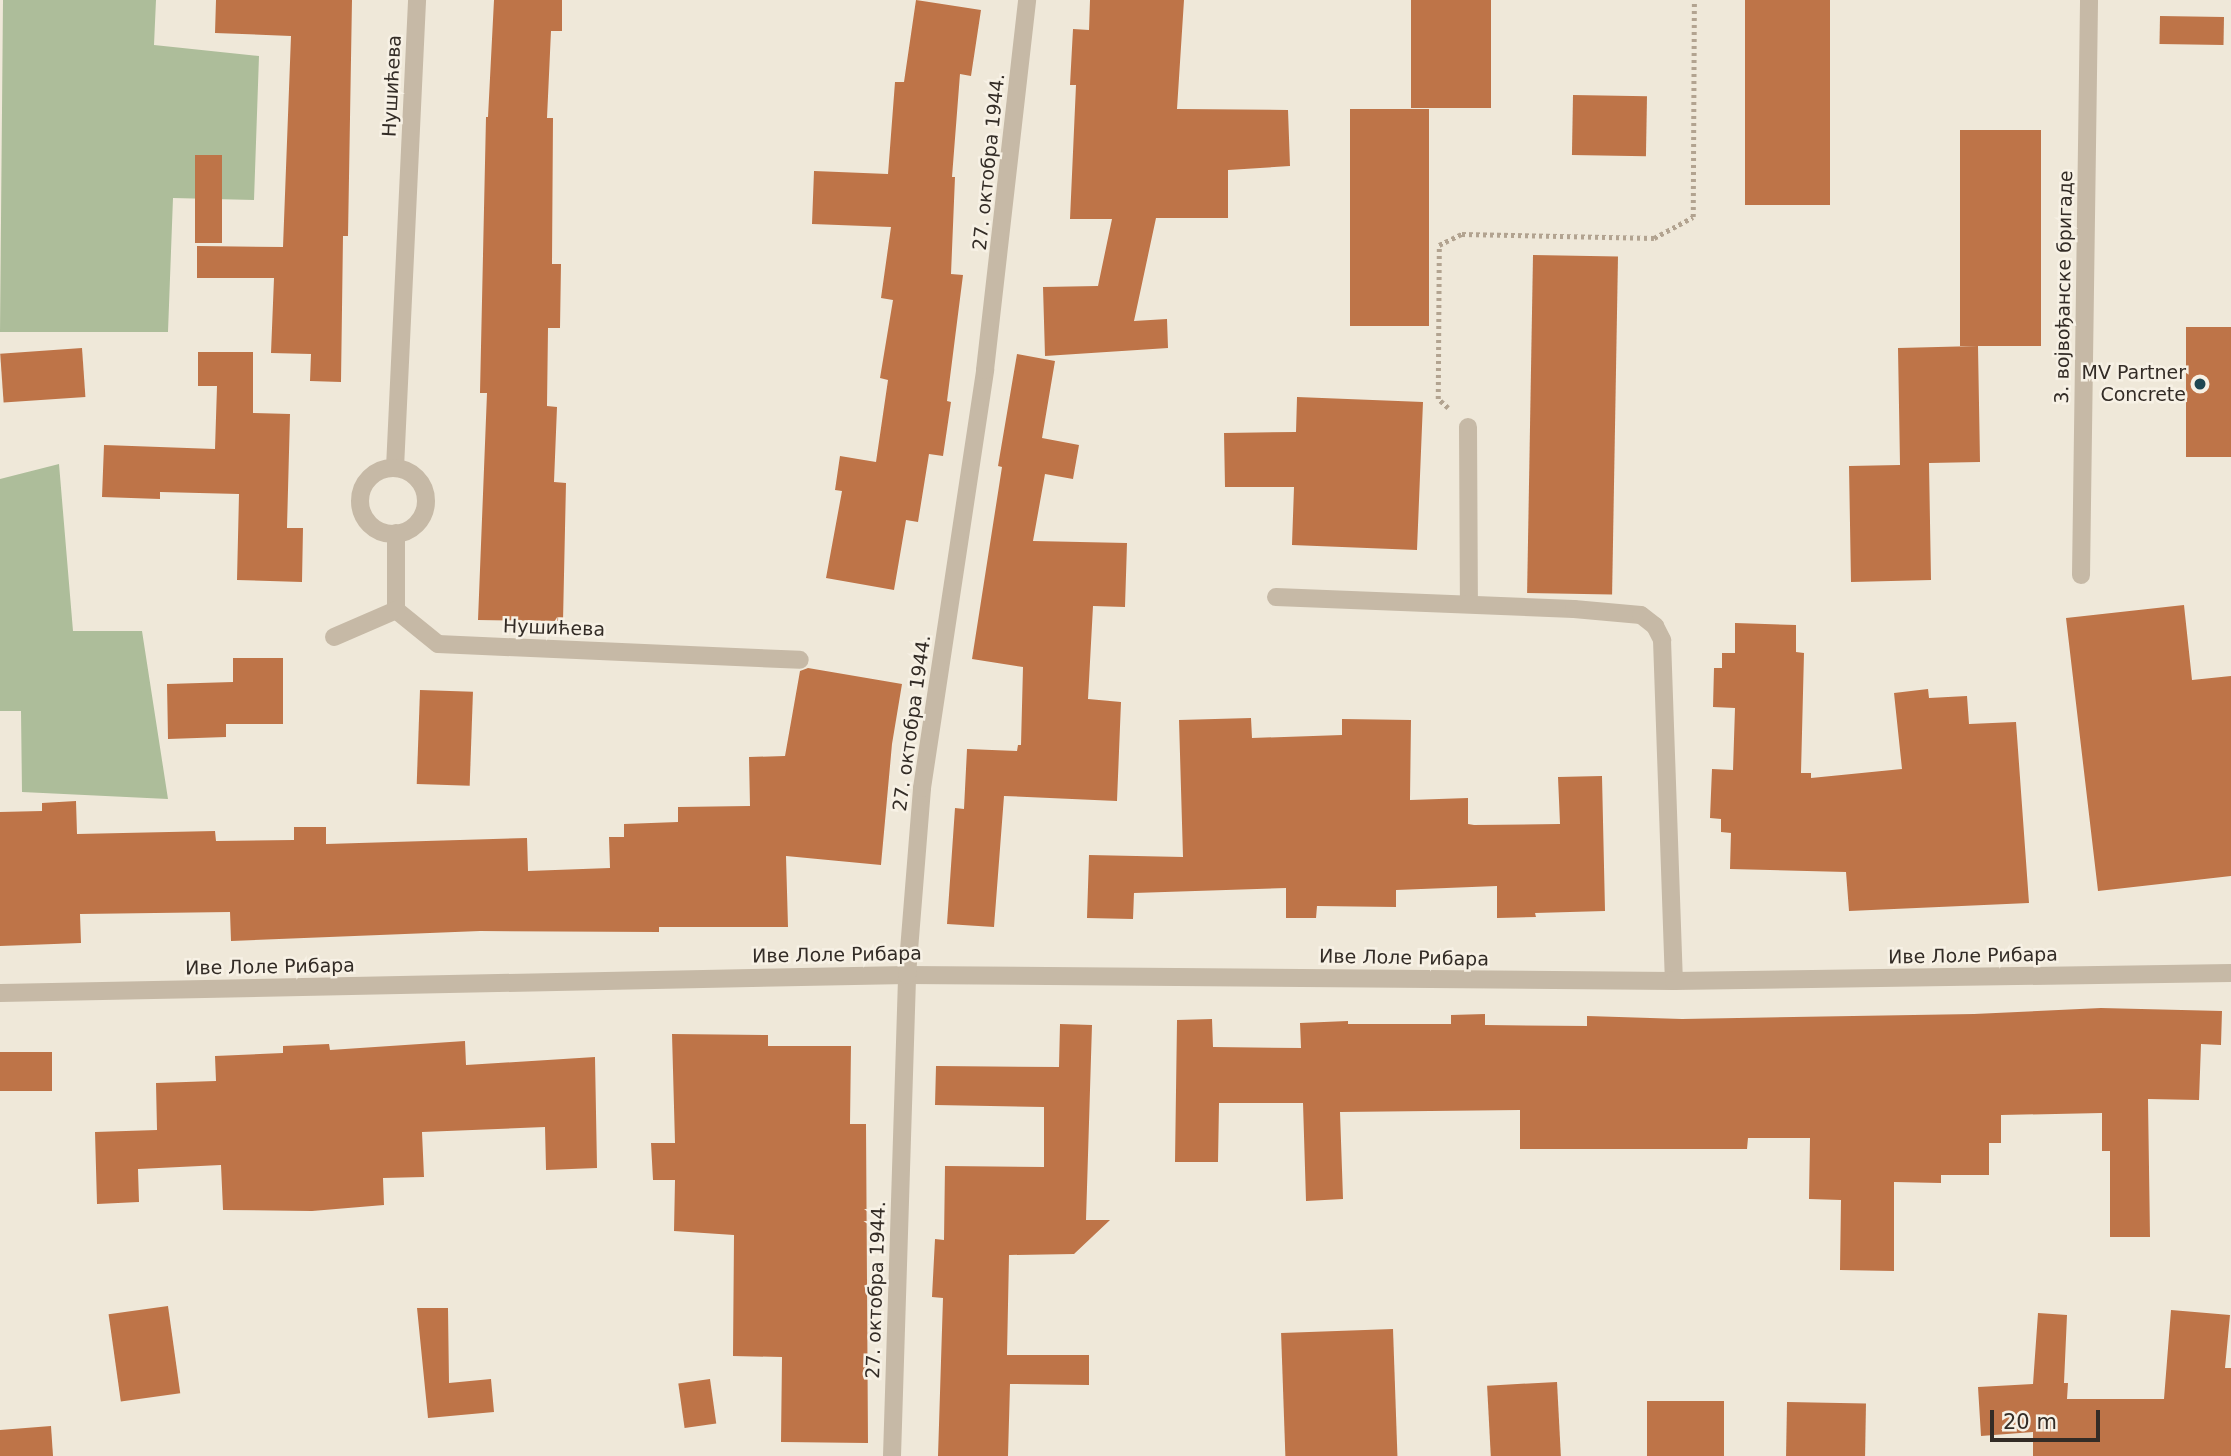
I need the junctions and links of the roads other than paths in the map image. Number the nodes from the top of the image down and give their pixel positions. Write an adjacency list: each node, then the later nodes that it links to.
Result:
1 (417, 0): 5 (street, Нушићева)
2 (1027, 0): 14 (street, 27. октобра 1944.)
3 (2089, 0): 7 (street, 3. војвођанске бригаде)
4 (1468, 427): 9 (street)
5 (395, 468): 6 (street); 6 (street)
6 (396, 533): 10 (street)
7 (2081, 575)
8 (1276, 597): 9 (street)
9 (1469, 604): 15 (street)
10 (396, 610): 11 (street); 12 (street, Нушићева)
11 (334, 637)
12 (800, 660)
13 (2231, 973): 15 (street, Иве Лоле Рибара)
14 (907, 975): 15 (street, Иве Лоле Рибара); 16 (street, Иве Лоле Рибара); 17 (street, 27. октобра 1944.)
15 (1674, 981)
16 (0, 993)
17 (892, 1456)

